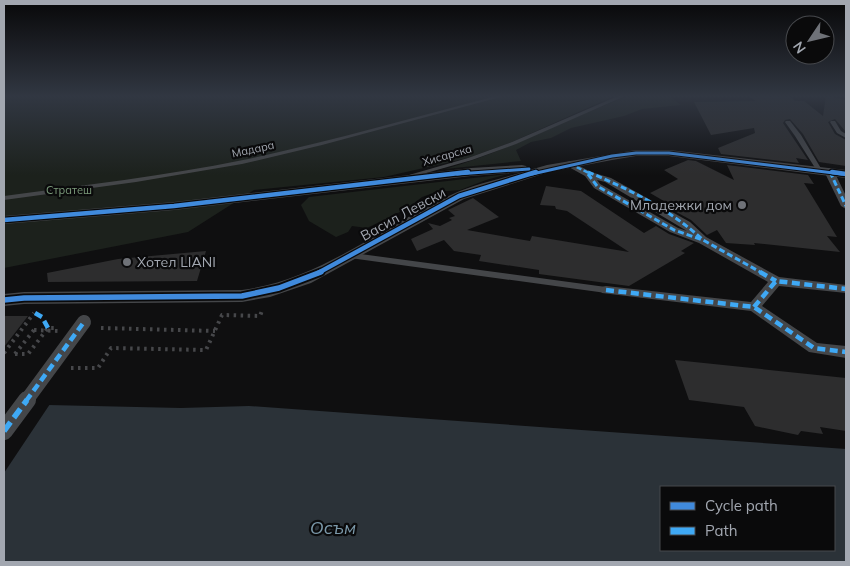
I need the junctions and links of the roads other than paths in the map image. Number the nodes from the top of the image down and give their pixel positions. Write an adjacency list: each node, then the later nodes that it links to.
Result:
1 (402, 122): 11 (lane, Мадара)
2 (561, 122): 10 (lane, Хисарска)
3 (788, 122): 8 (lane)
4 (833, 122): 5 (lane)
5 (846, 136)
6 (570, 164): 7 (street, Васил Левски); 8 (street, Васил Левски); 15 (street)
7 (547, 169): 10 (street); 14 (street, Васил Левски)
8 (824, 171): 9 (street, Васил Левски); 12 (street)
9 (846, 174)
10 (386, 183): 13 (street)
11 (4, 198)
12 (846, 206)
13 (4, 220)
14 (352, 256): 17 (lane); 18 (street, Васил Левски)
15 (776, 281): 16 (street); 19 (street)
16 (846, 289)
17 (606, 290): 19 (street)
18 (4, 300)
19 (754, 307): 21 (street)
20 (84, 322): 22 (street, bridge)
21 (846, 352)
22 (4, 431)

